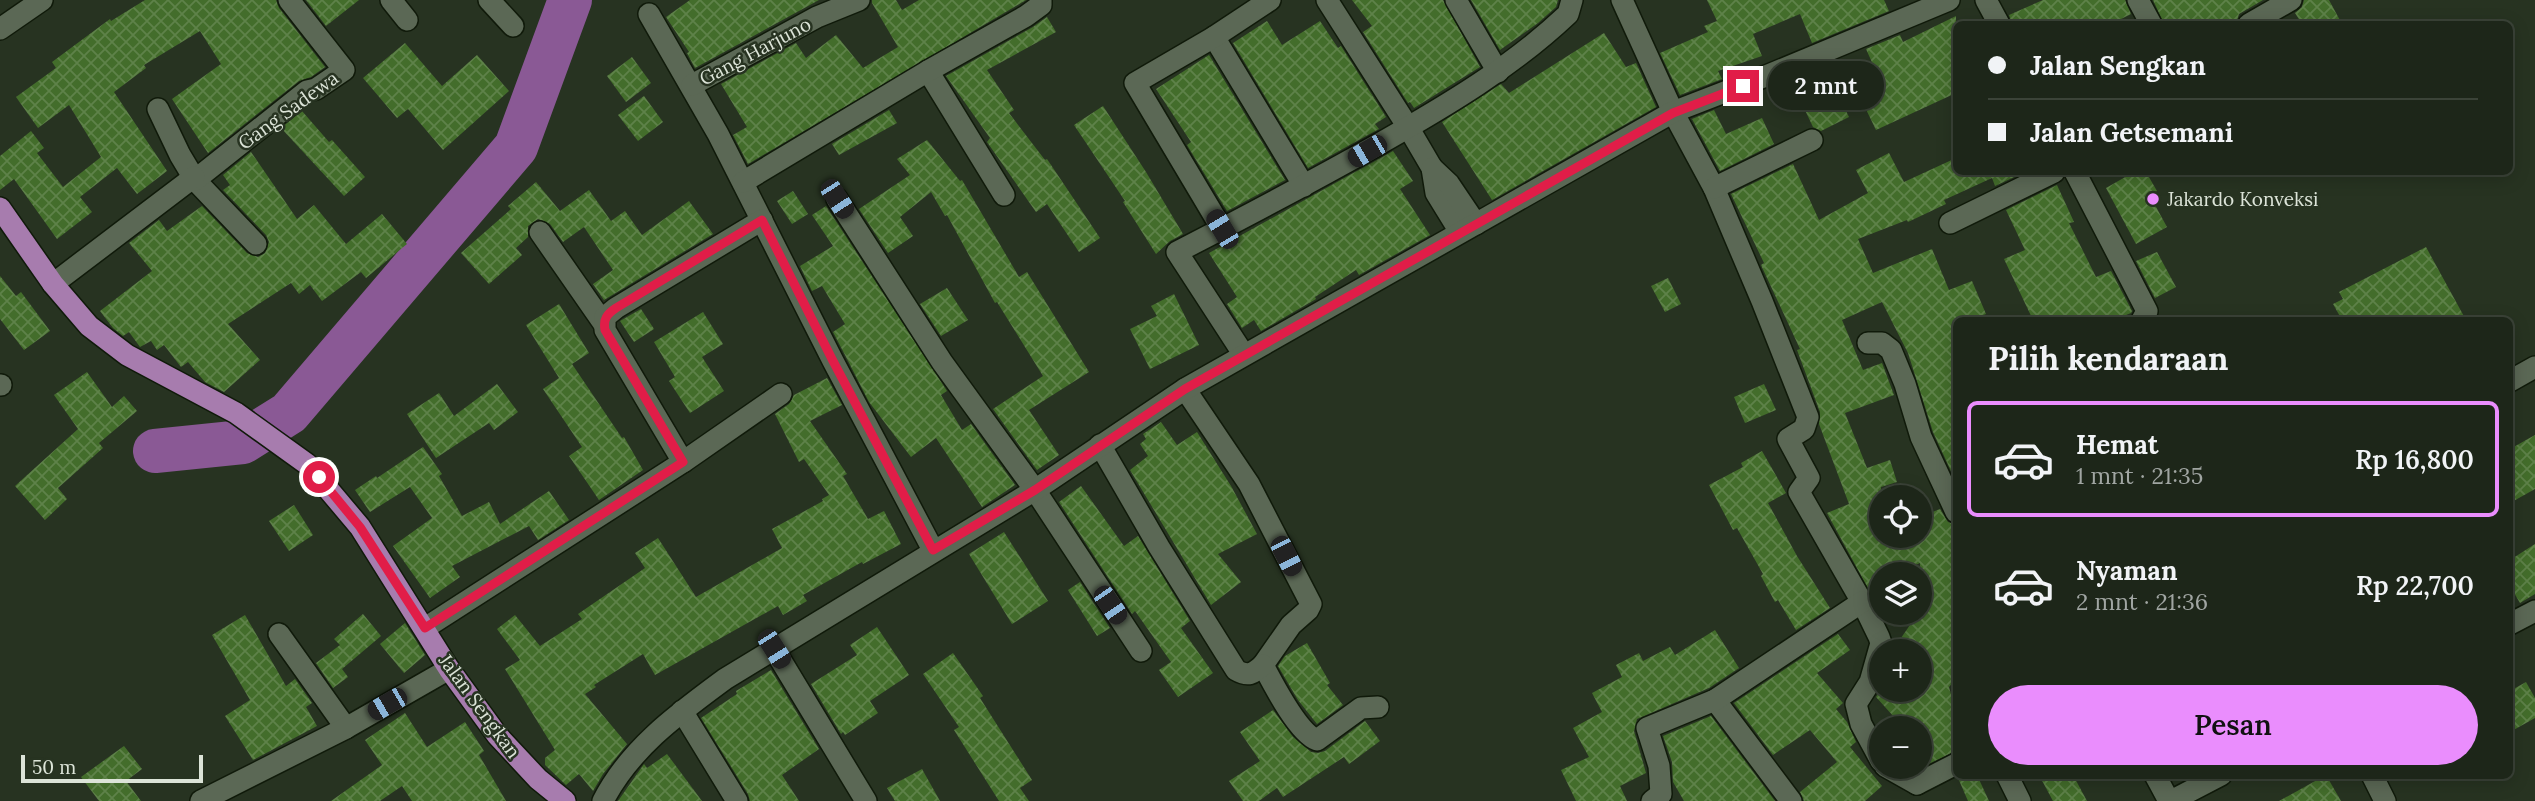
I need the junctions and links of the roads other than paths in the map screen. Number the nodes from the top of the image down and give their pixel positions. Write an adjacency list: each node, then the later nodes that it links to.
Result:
1 (42, 0): 22 (street)
2 (289, 0): 34 (street, Gang Sadewa)
3 (391, 0): 18 (street)
4 (489, 0): 23 (street)
5 (859, 0): 16 (street, Gang Harjuno)
6 (1270, 0): 24 (street)
7 (1327, 0): 30 (street)
8 (1457, 0): 26 (street)
9 (1572, 0): 26 (street)
10 (1622, 0): 29 (street)
11 (1949, 0): 29 (street)
12 (1986, 0): 19 (street)
13 (2138, 0): 20 (street)
14 (2291, 0): 21 (street)
15 (1046, 2): 25 (street)
16 (812, 8): 27 (street, Gang Harjuno)
17 (649, 14): 27 (street)
18 (407, 20)
19 (1997, 21)
20 (2149, 21)
21 (2254, 21)
22 (3, 22)
23 (513, 26)
24 (1214, 37): 36 (street); 44 (street)
25 (928, 71): 35 (street); 38 (street)
26 (1498, 72): 30 (street)
27 (692, 85): 35 (street)
28 (158, 109): 34 (street)
29 (1673, 113): 37 (street); 43 (street)
30 (1408, 127): 36 (street); 43 (street)
31 (1812, 140): 37 (street)
32 (2048, 175): 42 (street)
33 (2077, 175): 48 (street)
34 (194, 178): 46 (street); 47 (street, Gang Sadewa)
35 (743, 182): 41 (street)
36 (1304, 186): 44 (street)
37 (1714, 188): 61 (street)
38 (1004, 195)
39 (837, 199): 58 (street)
40 (0, 208): 47 (main road)
41 (762, 220): 49 (street); 60 (street)
42 (1950, 223)
43 (1468, 228): 51 (street)
44 (1222, 229): 51 (street)
45 (540, 232): 49 (street)
46 (257, 244)
47 (53, 284): 64 (main road, Jalan Sengkan)
48 (2144, 317)
49 (604, 324): 57 (street)
50 (1868, 343): 59 (street)
51 (1244, 355): 54 (street)
52 (2535, 367): 53 (street)
53 (2513, 379)
54 (1185, 389): 56 (street); 68 (street)
55 (781, 394): 57 (street)
56 (1100, 445): 58 (street); 68 (street)
57 (683, 462): 64 (street)
58 (1035, 490): 60 (street); 67 (street)
59 (1953, 506)
60 (933, 550): 66 (street)
61 (1862, 602): 70 (street); 74 (street)
62 (2535, 611): 63 (street)
63 (2513, 617)
64 (425, 628): 69 (main road, Jalan Sengkan)
65 (279, 634): 73 (street)
66 (774, 649): 72 (street); 87 (street)
67 (1141, 651)
68 (1263, 665): 71 (street)
69 (449, 669): 73 (street); 84 (main road, Jalan Sengkan)
70 (1715, 701): 82 (street); 88 (street)
71 (1378, 706)
72 (681, 711): 85 (street); 86 (street)
73 (346, 728): 83 (street)
74 (1869, 739)
75 (1953, 766): 81 (street)
76 (1900, 779): 81 (street)
77 (2009, 779): 89 (street)
78 (2157, 779): 90 (street)
79 (2213, 779): 90 (street)
80 (2374, 779): 91 (street)
81 (1916, 793)
82 (1660, 799)
83 (201, 801)
84 (565, 801)
85 (603, 801)
86 (737, 801)
87 (866, 801)
88 (1791, 801)
89 (2020, 801)
90 (2170, 801)
91 (2385, 801)

